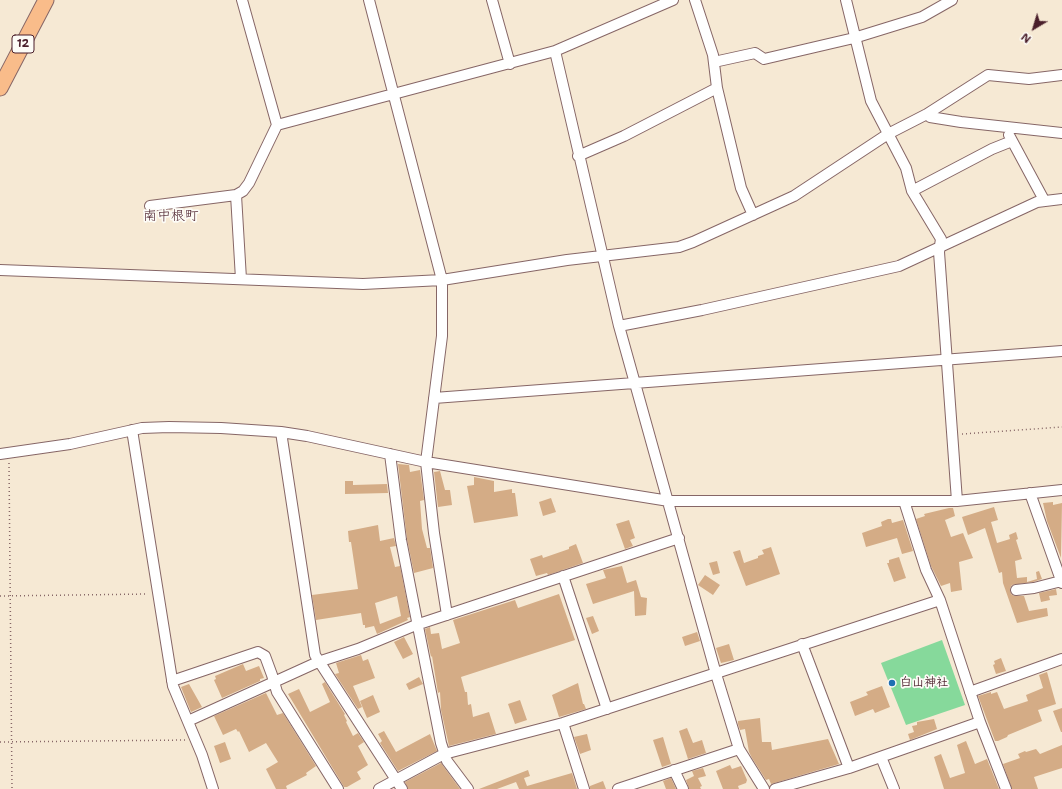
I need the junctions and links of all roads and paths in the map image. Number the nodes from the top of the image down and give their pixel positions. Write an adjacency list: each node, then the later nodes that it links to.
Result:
1 (46, 0): 14 (main road, 12)
2 (242, 0): 18 (street)
3 (369, 0): 16 (street)
4 (492, 0): 12 (street)
5 (673, 0): 10 (street)
6 (695, 0): 11 (street)
7 (846, 0): 9 (street)
8 (952, 0): 9 (street)
9 (854, 38): 11 (street); 21 (street)
10 (555, 51): 12 (street); 23 (street)
11 (714, 62): 15 (street)
12 (510, 64): 16 (street)
13 (1062, 75): 17 (street)
14 (0, 88)
15 (717, 88): 23 (street); 29 (street)
16 (394, 94): 18 (street); 34 (street)
17 (927, 114): 19 (street); 21 (street)
18 (277, 125): 25 (street)
19 (1008, 128): 20 (street); 22 (street)
20 (1062, 133)
21 (888, 134): 24 (street); 29 (street)
22 (1012, 141): 24 (street); 27 (street)
23 (578, 156): 31 (street)
24 (912, 191): 30 (street)
25 (236, 195): 28 (street); 33 (street)
26 (1062, 199): 27 (street)
27 (1044, 200): 30 (street)
28 (150, 206)
29 (753, 215): 31 (street)
30 (940, 248): 35 (street); 37 (street)
31 (604, 257): 34 (street); 35 (street)
32 (0, 270): 33 (street)
33 (241, 279): 34 (street)
34 (442, 280): 39 (street)
35 (619, 326): 38 (street)
36 (1062, 351): 37 (street)
37 (946, 360): 38 (street); 43 (street)
38 (636, 382): 39 (street); 49 (street)
39 (434, 398): 46 (street)
40 (1062, 427): 43 (path)
41 (132, 430): 42 (street); 44 (street); 56 (street)
42 (281, 432): 45 (street); 64 (street)
43 (952, 435): 51 (street)
44 (4, 454): 58 (path)
45 (390, 454): 46 (street); 61 (street)
46 (426, 462): 49 (street); 60 (street)
47 (1062, 490): 48 (street)
48 (1030, 493): 51 (street); 54 (street)
49 (669, 501): 50 (street); 52 (street)
50 (904, 501): 51 (street); 59 (street)
51 (957, 501)
52 (679, 538): 53 (street); 65 (street)
53 (563, 576): 60 (street); 69 (street)
54 (1062, 582): 55 (street)
55 (1016, 590)
56 (158, 593): 58 (path); 66 (street)
57 (0, 596): 58 (path)
58 (10, 596): 75 (path)
59 (940, 600): 62 (street); 68 (street)
60 (447, 615): 61 (street)
61 (416, 625): 64 (street); 77 (street)
62 (802, 644): 65 (street); 79 (street)
63 (1062, 659): 68 (street)
64 (318, 662): 67 (street); 81 (street)
65 (716, 674): 69 (street); 76 (street)
66 (172, 681): 67 (street); 70 (street)
67 (274, 682): 70 (street); 84 (street)
68 (970, 692): 71 (street)
69 (607, 709): 72 (street)
70 (188, 721): 73 (street)
71 (980, 722): 78 (street); 93 (street)
72 (563, 723): 77 (street); 87 (street)
73 (196, 740): 75 (path); 83 (street)
74 (0, 742): 75 (path)
75 (12, 742): 82 (path)
76 (740, 749): 80 (street); 90 (street)
77 (444, 754): 81 (street); 86 (street)
78 (881, 757): 79 (street); 92 (street)
79 (849, 768): 91 (street)
80 (674, 770): 88 (street); 89 (street)
81 (399, 785): 85 (street)
82 (12, 789)
83 (213, 789)
84 (338, 789)
85 (379, 789)
86 (468, 789)
87 (584, 789)
88 (618, 789)
89 (683, 789)
90 (764, 789)
91 (775, 789)
92 (894, 789)
93 (1006, 789)

